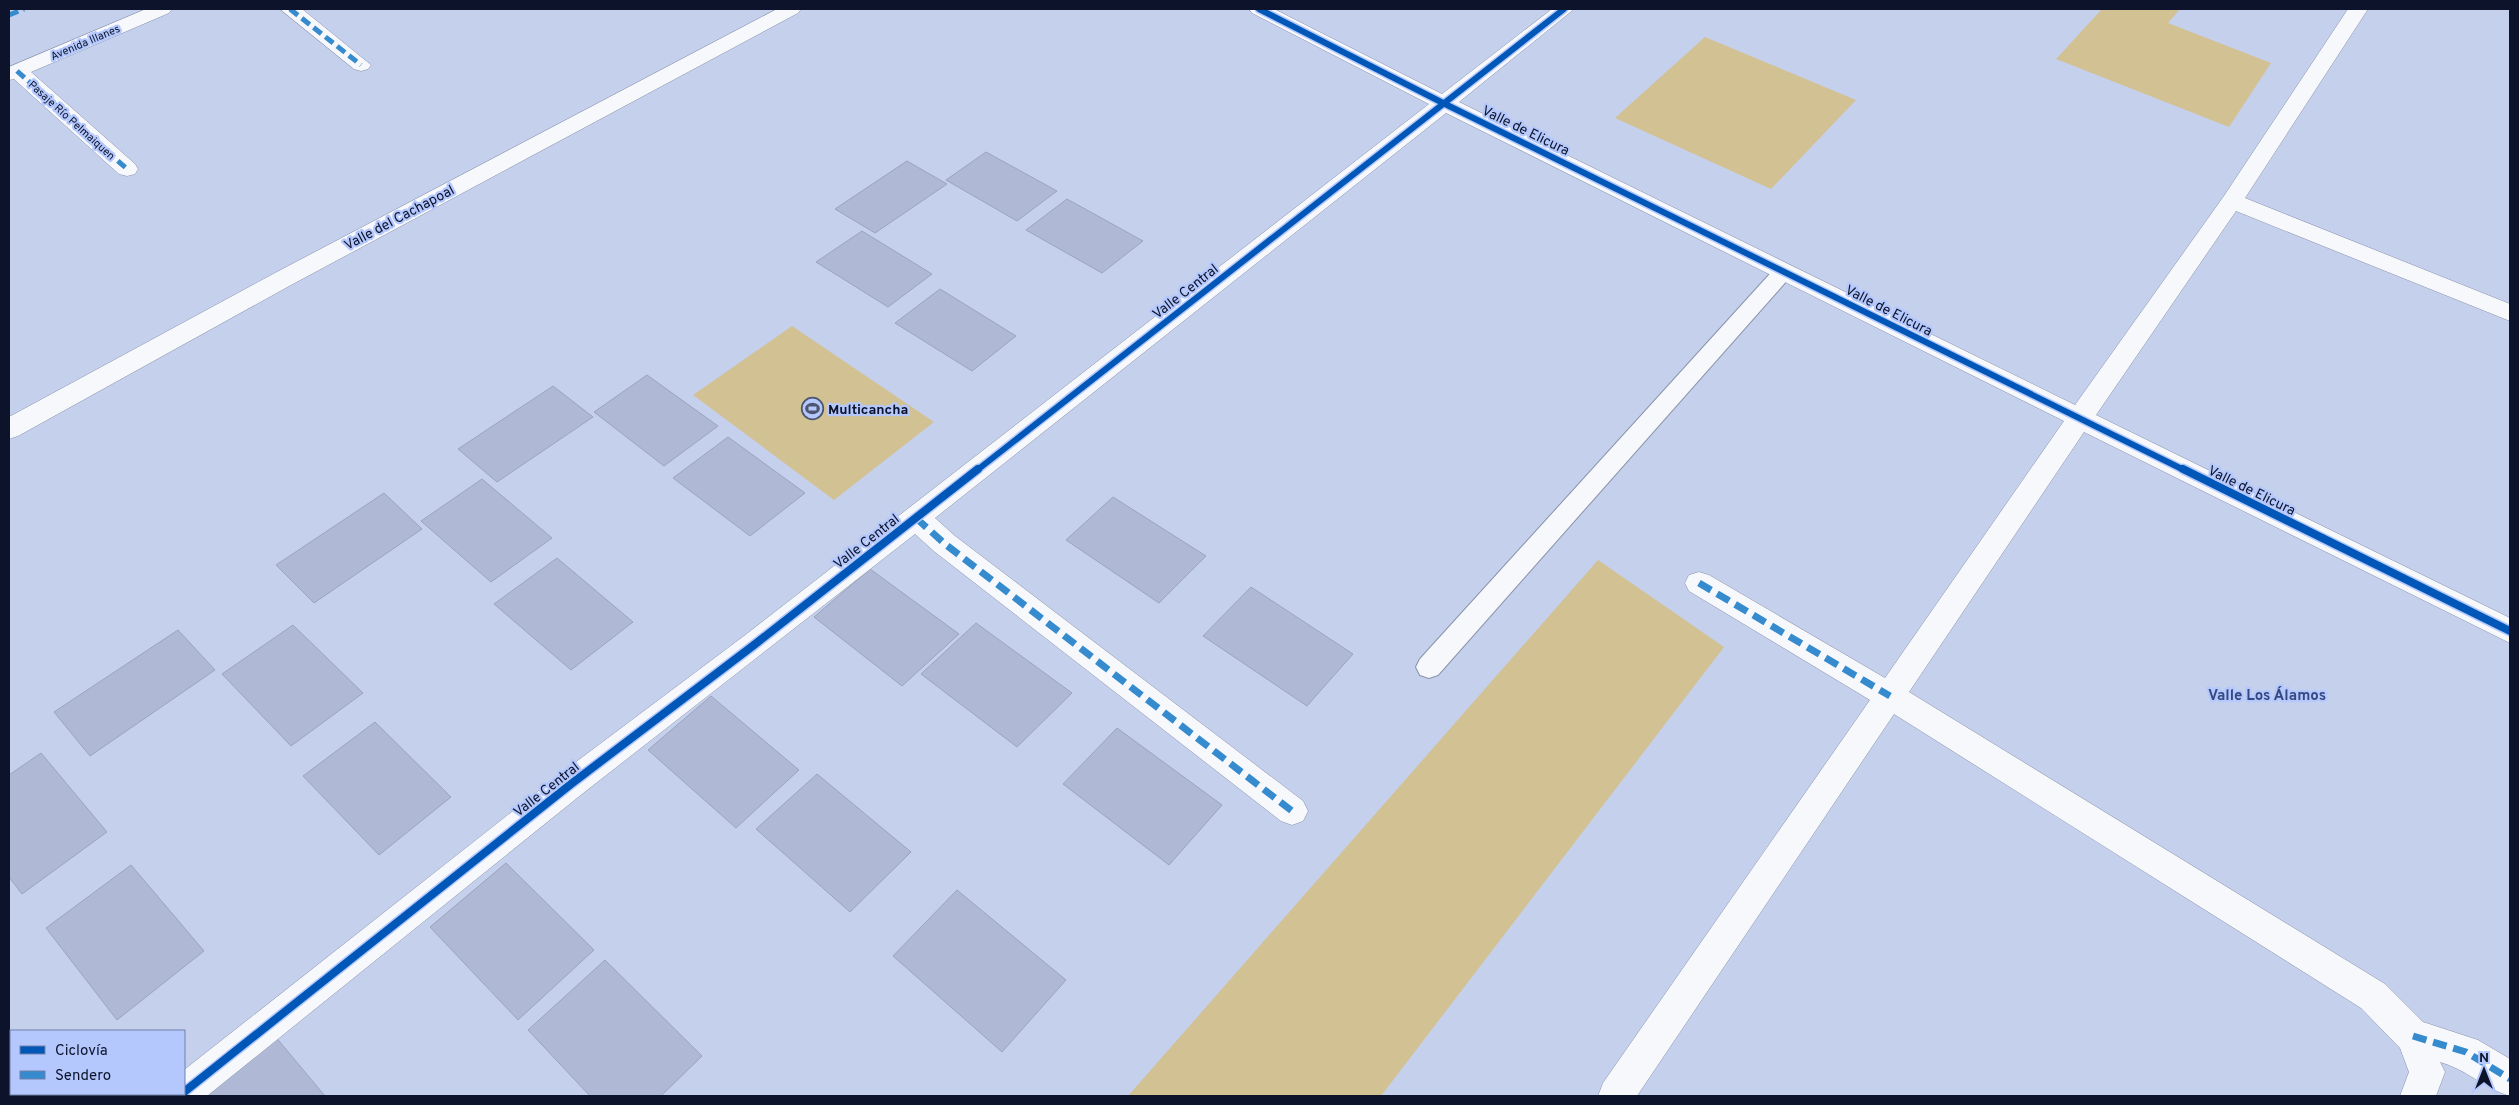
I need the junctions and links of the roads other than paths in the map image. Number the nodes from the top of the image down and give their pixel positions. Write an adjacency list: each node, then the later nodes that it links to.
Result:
1 (162, 9): 8 (street, Avenida Illanes)
2 (290, 9): 7 (street)
3 (791, 9): 15 (street, Valle del Cachapoal)
4 (1259, 9): 9 (street, Valle de Elicura)
5 (1564, 9): 9 (street, Valle Central)
6 (2358, 9): 11 (street)
7 (361, 65)
8 (13, 72): 10 (street, Pasaje Río Pelmaiquen)
9 (1443, 103): 12 (street, Valle de Elicura); 16 (street, Valle Central)
10 (127, 169)
11 (2232, 201): 13 (street); 14 (street)
12 (1784, 272): 14 (street, Valle de Elicura); 19 (lane)
13 (2510, 313)
14 (2078, 419): 18 (street, Valle de Elicura); 20 (street)
15 (9, 429)
16 (916, 518): 21 (street); 24 (street, Valle Central)
17 (1699, 583): 20 (street)
18 (2510, 630)
19 (1429, 667)
20 (1890, 696): 22 (street); 25 (street)
21 (1292, 811)
22 (2413, 1036): 23 (street); 26 (street)
23 (2510, 1079)
24 (185, 1091)
25 (1616, 1096)
26 (2418, 1096)

